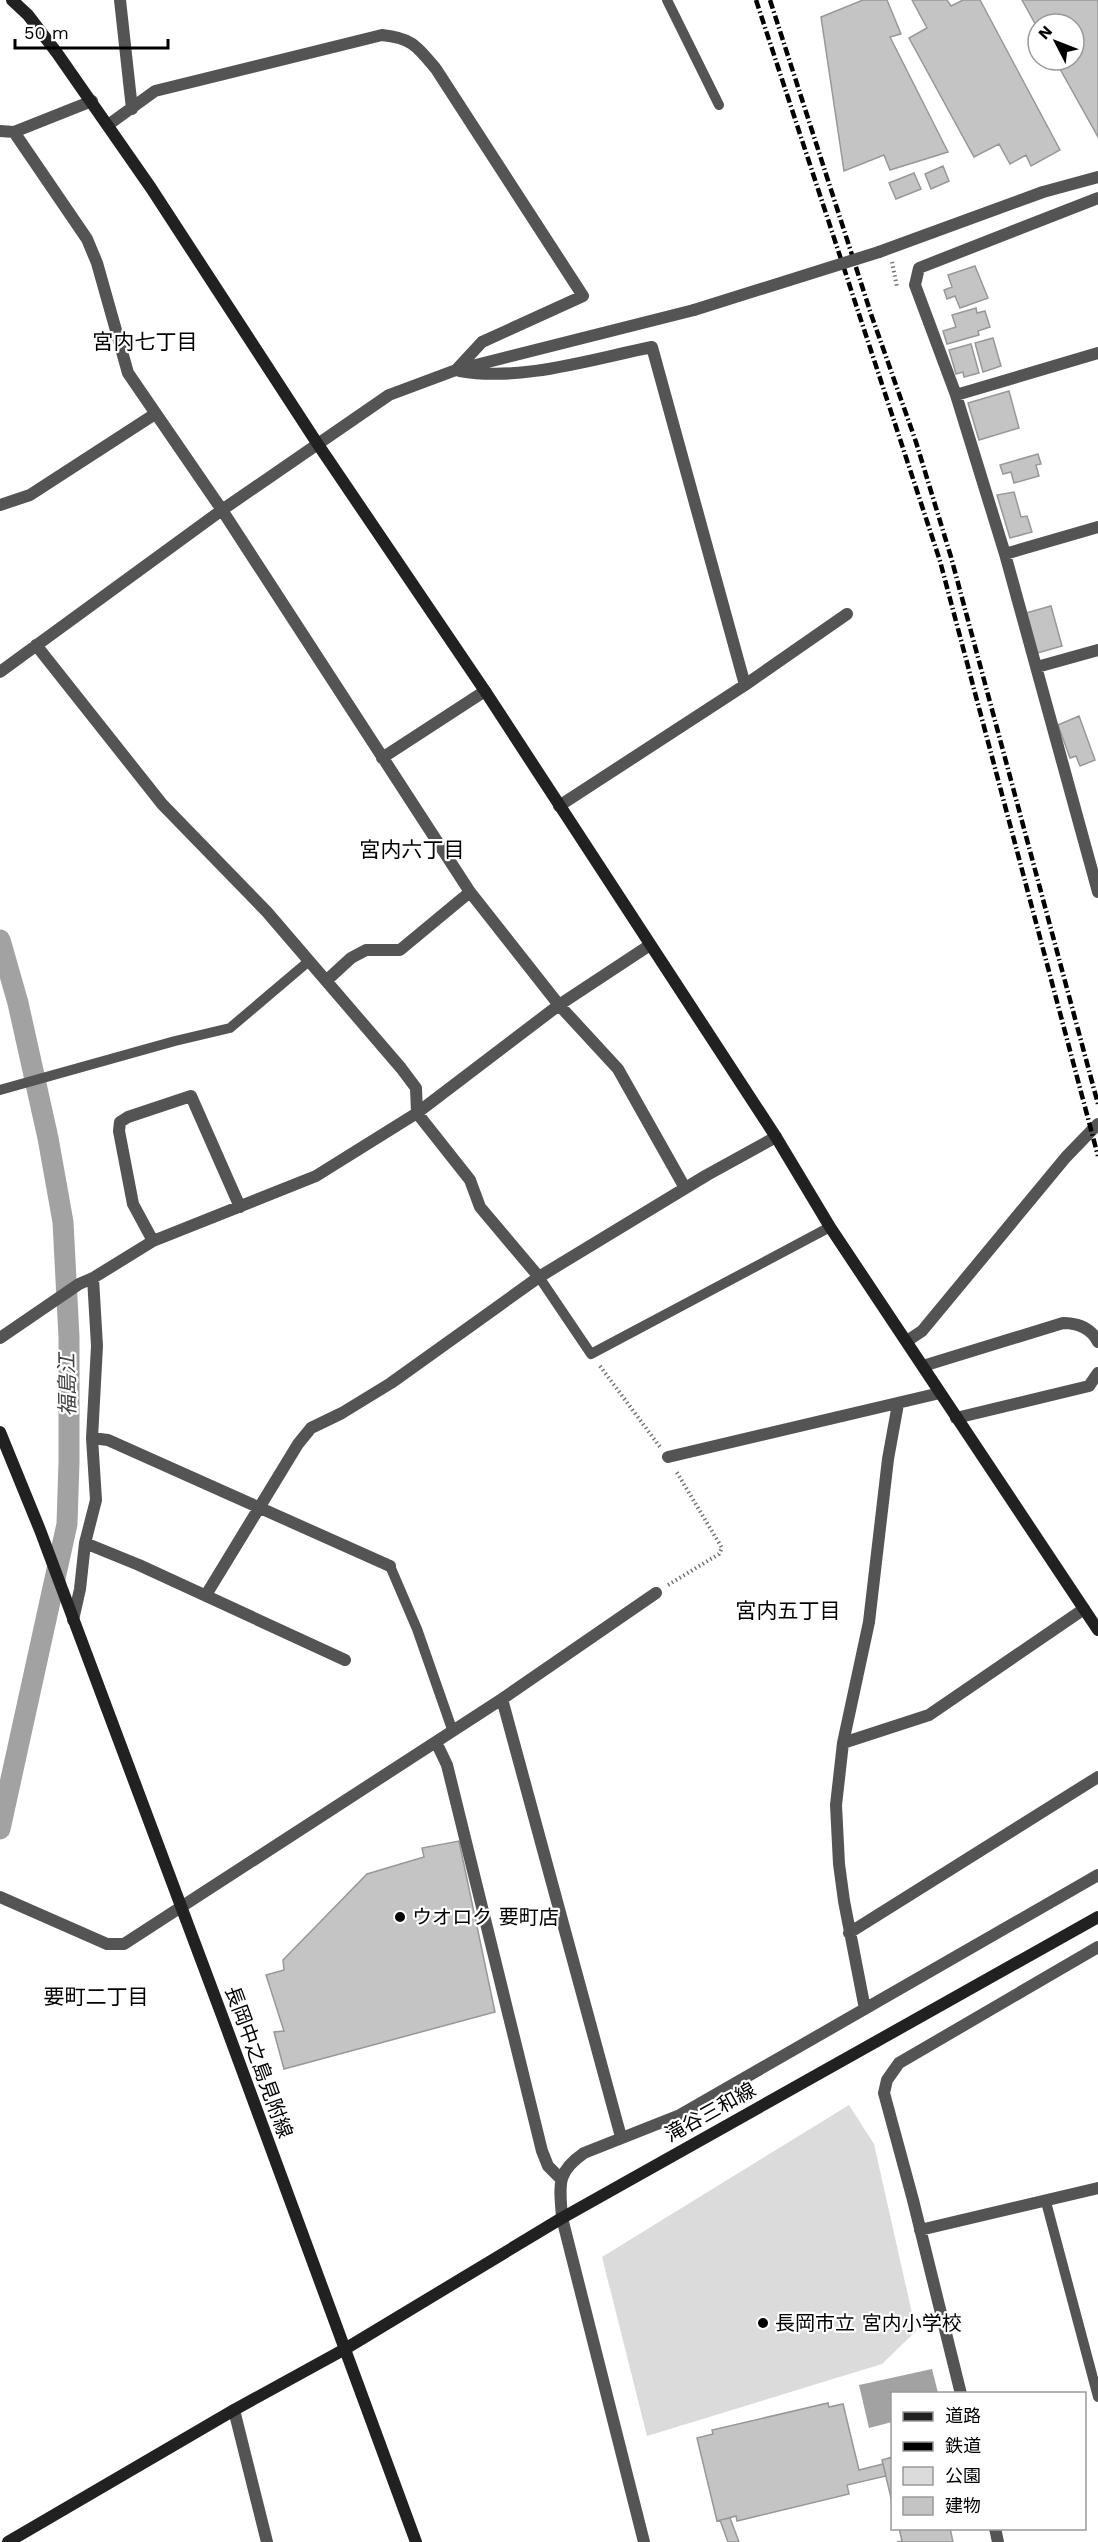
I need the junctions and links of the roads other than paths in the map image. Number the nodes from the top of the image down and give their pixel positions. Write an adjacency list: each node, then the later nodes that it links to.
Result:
1 (12, 0): 4 (street)
2 (120, 0): 6 (street)
3 (667, 0): 5 (lane)
4 (92, 101): 7 (street); 9 (street)
5 (719, 105)
6 (132, 109): 7 (street); 13 (street)
7 (108, 125): 16 (street)
8 (0, 131): 9 (street)
9 (14, 132): 15 (street)
10 (1098, 177): 13 (street, bridge)
11 (1098, 198): 14 (street)
12 (1098, 353): 14 (street)
13 (456, 370): 16 (street); 26 (street)
14 (956, 395): 20 (street)
15 (155, 414): 17 (street); 18 (street)
16 (317, 443): 18 (street); 27 (street)
17 (0, 505)
18 (222, 510): 22 (street); 28 (street)
19 (1098, 527): 20 (street)
20 (1005, 554): 24 (street)
21 (847, 614): 26 (street)
22 (36, 645): 25 (street); 33 (street)
23 (1098, 650): 24 (street)
24 (1037, 667): 30 (street)
25 (0, 672)
26 (745, 685): 29 (street)
27 (485, 691): 28 (street); 29 (street)
28 (382, 758): 31 (street)
29 (559, 806): 32 (street)
30 (1097, 884)
31 (470, 892): 34 (street); 35 (street)
32 (650, 945): 35 (street); 39 (street)
33 (309, 961): 34 (street); 36 (lane)
34 (326, 981): 37 (street)
35 (559, 1005): 37 (street); 40 (street)
36 (0, 1090)
37 (417, 1113): 41 (street); 44 (street)
38 (1098, 1124): 47 (street)
39 (776, 1137): 40 (street); 42 (street)
40 (686, 1188): 44 (street)
41 (240, 1207): 43 (street); 43 (street)
42 (830, 1227): 44 (lane); 47 (street)
43 (153, 1241): 45 (street)
44 (539, 1277): 57 (street)
45 (93, 1278): 46 (street); 55 (street)
46 (0, 1338)
47 (907, 1341): 49 (street)
48 (1098, 1342): 49 (street)
49 (923, 1366): 51 (street)
50 (1098, 1373): 53 (street)
51 (940, 1393): 52 (street); 53 (street)
52 (898, 1404): 56 (street); 69 (street)
53 (956, 1418): 62 (street)
54 (0, 1432): 63 (street, 長岡中之島見附線)
55 (92, 1438): 57 (street); 58 (street)
56 (668, 1457)
57 (260, 1506): 59 (street); 61 (street)
58 (86, 1543): 61 (street); 63 (street)
59 (390, 1566): 67 (lane)
60 (656, 1593): 66 (street)
61 (206, 1595): 65 (street)
62 (1084, 1609): 64 (street); 69 (street)
63 (73, 1620): 73 (street, 長岡中之島見附線)
64 (1098, 1630)
65 (345, 1660)
66 (502, 1699): 67 (street); 78 (street)
67 (452, 1729): 68 (street)
68 (436, 1742): 73 (street); 79 (street)
69 (843, 1743): 75 (street)
70 (1098, 1777): 75 (street)
71 (1098, 1875): 77 (street)
72 (1, 1898): 73 (street)
73 (180, 1907): 84 (street, 長岡中之島見附線)
74 (1098, 1917): 82 (street, 滝谷三和線)
75 (849, 1933): 77 (street)
76 (1098, 1947): 83 (street)
77 (865, 2009): 78 (street)
78 (621, 2137): 79 (street)
79 (560, 2178): 82 (street)
80 (1098, 2188): 81 (street)
81 (1046, 2202): 83 (street); 86 (lane)
82 (562, 2218): 84 (street, 滝谷三和線); 91 (street)
83 (920, 2230): 85 (street)
84 (345, 2349): 87 (street, 滝谷三和線); 90 (street, 長岡中之島見附線)
85 (960, 2392)
86 (1098, 2397)
87 (234, 2410): 88 (street, 滝谷三和線); 89 (street)
88 (8, 2542)
89 (267, 2542)
90 (416, 2542)
91 (644, 2542)

